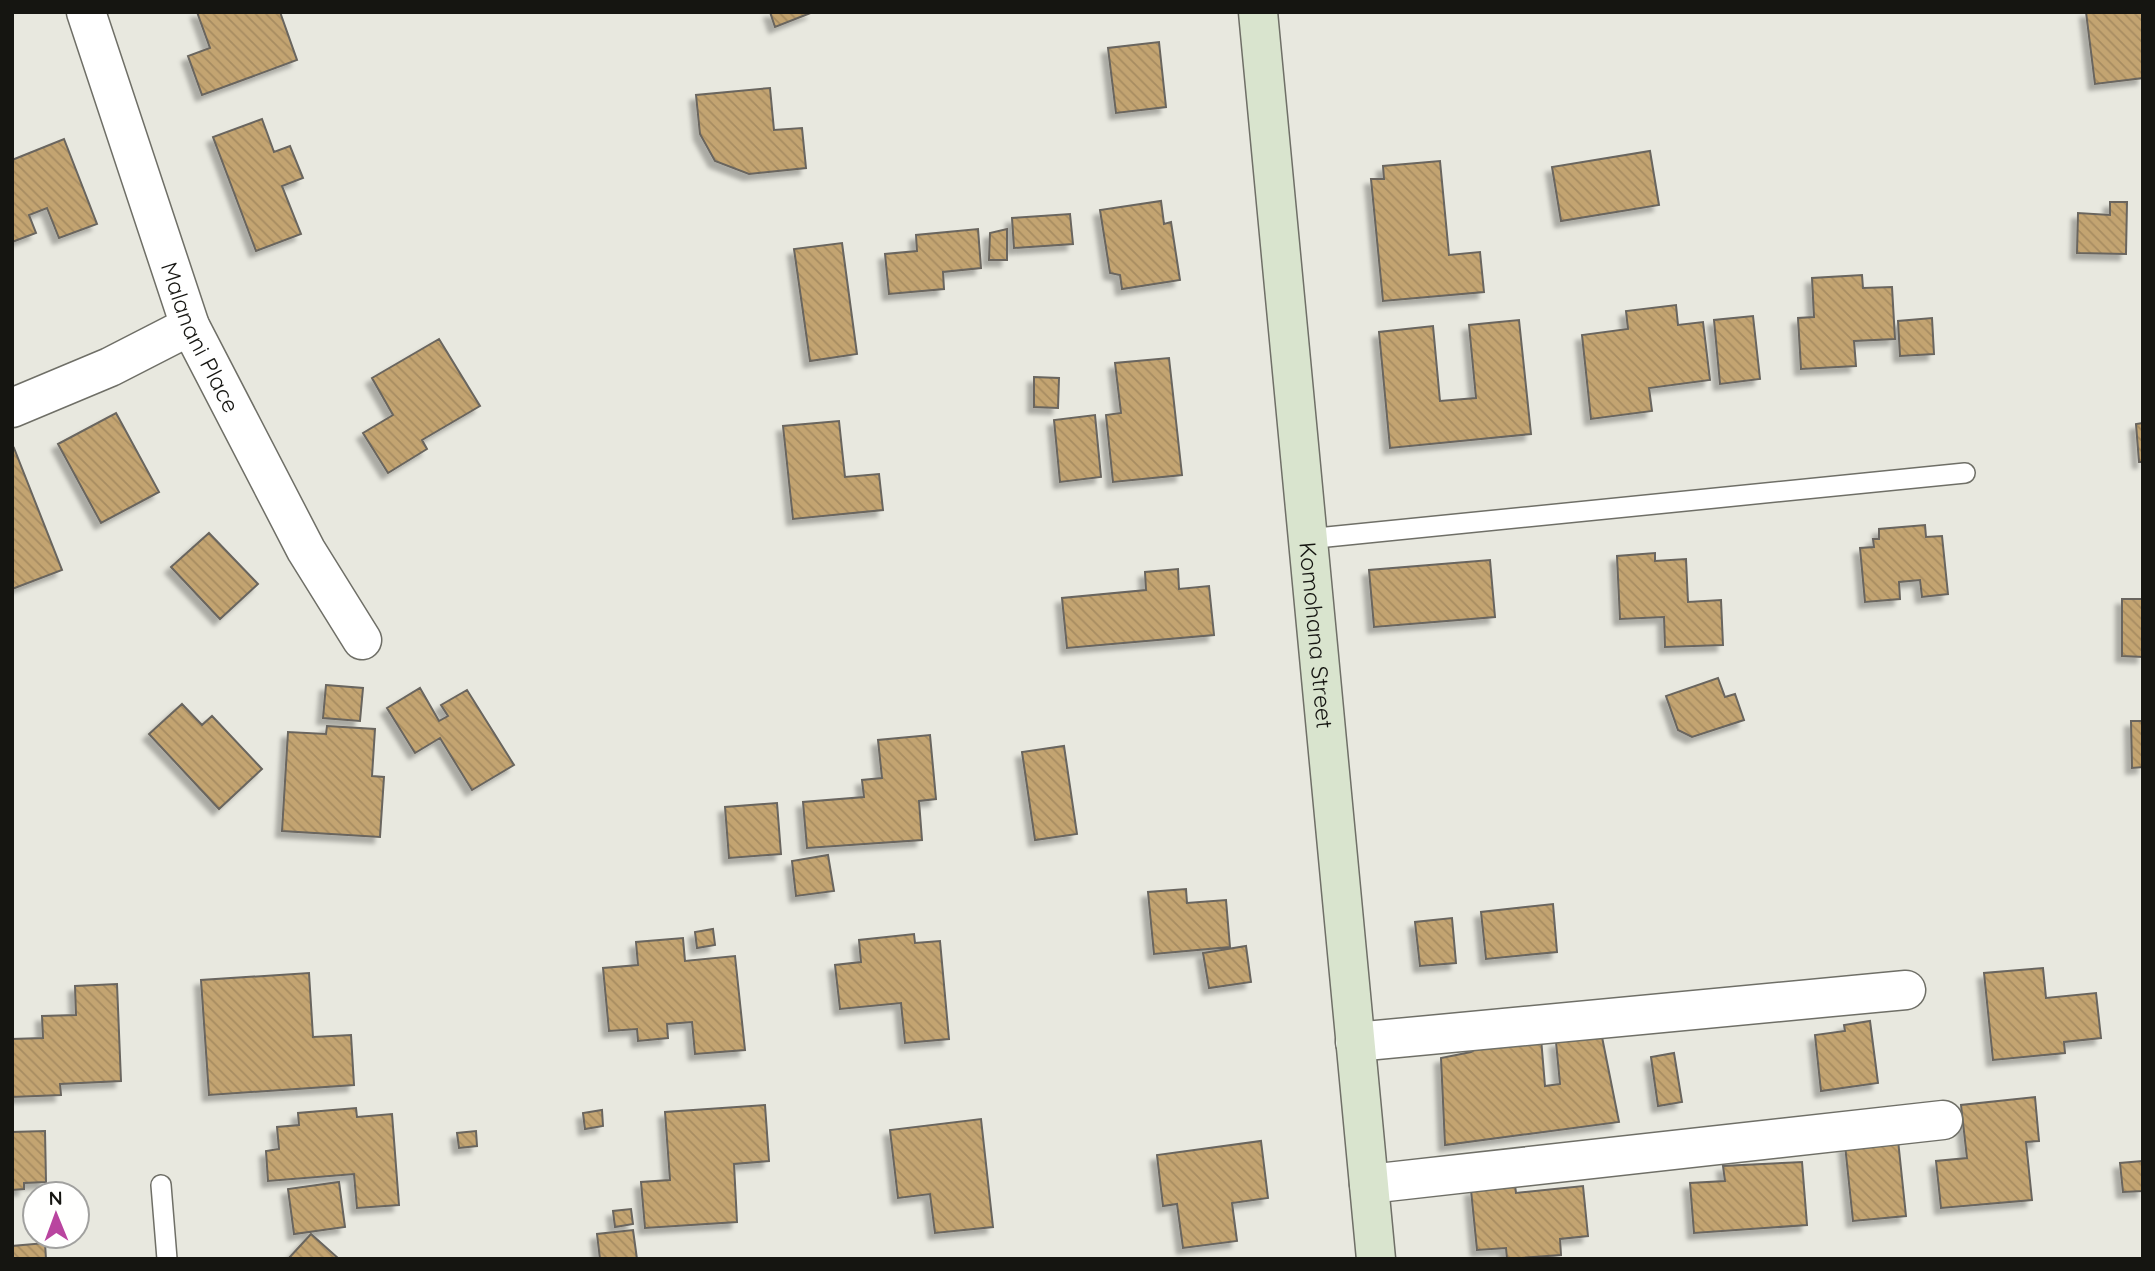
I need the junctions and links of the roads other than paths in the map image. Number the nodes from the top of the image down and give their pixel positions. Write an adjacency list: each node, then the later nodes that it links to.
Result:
1 (86, 12): 3 (street, Malanani Place)
2 (1258, 12): 6 (street, Komohana Street)
3 (190, 326): 4 (street); 7 (street, Malanani Place)
4 (12, 408)
5 (1965, 473): 6 (lane)
6 (1307, 540): 9 (street, Komohana Street)
7 (362, 640)
8 (1906, 990): 9 (street)
9 (1355, 1042): 11 (street, Komohana Street)
10 (1943, 1120): 11 (street)
11 (1369, 1184): 14 (street, Komohana Street)
12 (161, 1185): 13 (lane)
13 (167, 1259)
14 (1376, 1259)

